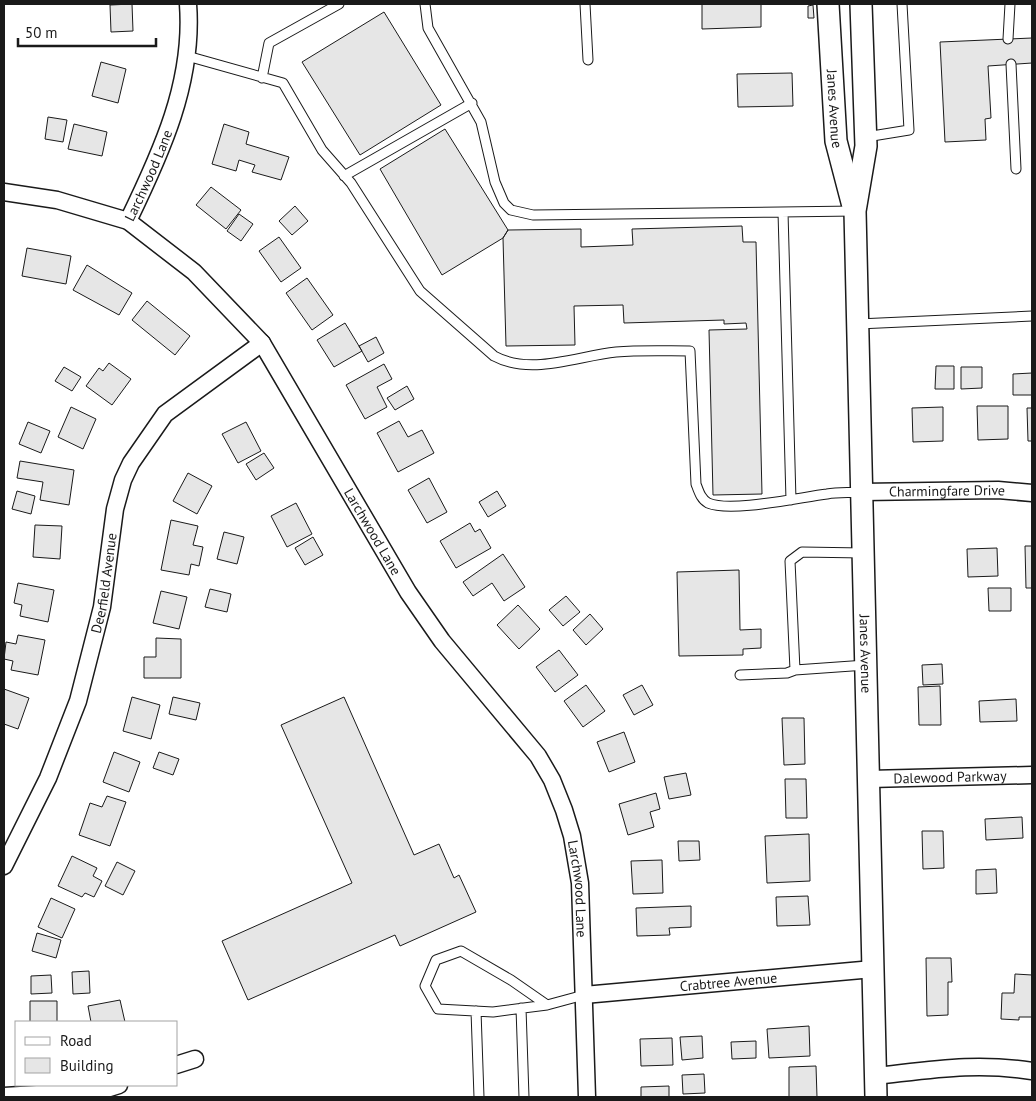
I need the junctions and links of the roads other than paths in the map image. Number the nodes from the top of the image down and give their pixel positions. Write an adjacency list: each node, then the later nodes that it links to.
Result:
1 (188, 4): 10 (street, Larchwood Lane)
2 (339, 4): 13 (lane)
3 (425, 4): 14 (lane)
4 (585, 4): 11 (lane)
5 (828, 4): 19 (street, Janes Avenue)
6 (861, 4): 15 (street, Janes Avenue)
7 (902, 4): 15 (lane)
8 (1010, 4): 9 (lane)
9 (1008, 39)
10 (186, 56): 13 (lane); 21 (street, Larchwood Lane)
11 (588, 60)
12 (1011, 64): 16 (lane)
13 (262, 78): 17 (lane)
14 (472, 103): 17 (lane); 20 (lane)
15 (866, 138): 19 (street, Janes Avenue)
16 (1016, 169)
17 (344, 176): 27 (lane)
18 (4, 192): 21 (street)
19 (855, 211): 20 (lane); 23 (street, Janes Avenue)
20 (783, 212): 27 (lane)
21 (128, 221): 24 (street, Larchwood Lane)
22 (1032, 316): 23 (lane)
23 (858, 324): 25 (street, Janes Avenue)
24 (262, 343): 34 (street, Deerfield Avenue); 36 (street, Larchwood Lane)
25 (862, 492): 26 (street, Charmingfare Drive); 27 (lane); 28 (street, Janes Avenue)
26 (1032, 493)
27 (791, 500)
28 (863, 553): 29 (street, Janes Avenue); 30 (lane)
29 (866, 665): 30 (lane); 33 (street, Janes Avenue)
30 (795, 670): 31 (lane)
31 (740, 675)
32 (1032, 775): 33 (street, Dalewood Parkway)
33 (869, 779): 35 (street, Janes Avenue)
34 (4, 866)
35 (873, 969): 36 (street, Crabtree Avenue); 43 (street, Janes Avenue)
36 (584, 995): 37 (lane); 48 (street, Larchwood Lane)
37 (547, 1005): 38 (lane); 39 (lane)
38 (520, 1008): 39 (lane); 47 (lane)
39 (476, 1011): 46 (lane)
40 (195, 1059): 41 (street)
41 (178, 1064)
42 (1032, 1071): 43 (street)
43 (875, 1076): 49 (street, Janes Avenue)
44 (115, 1086): 45 (street)
45 (4, 1096)
46 (479, 1097)
47 (524, 1097)
48 (587, 1097)
49 (876, 1097)

